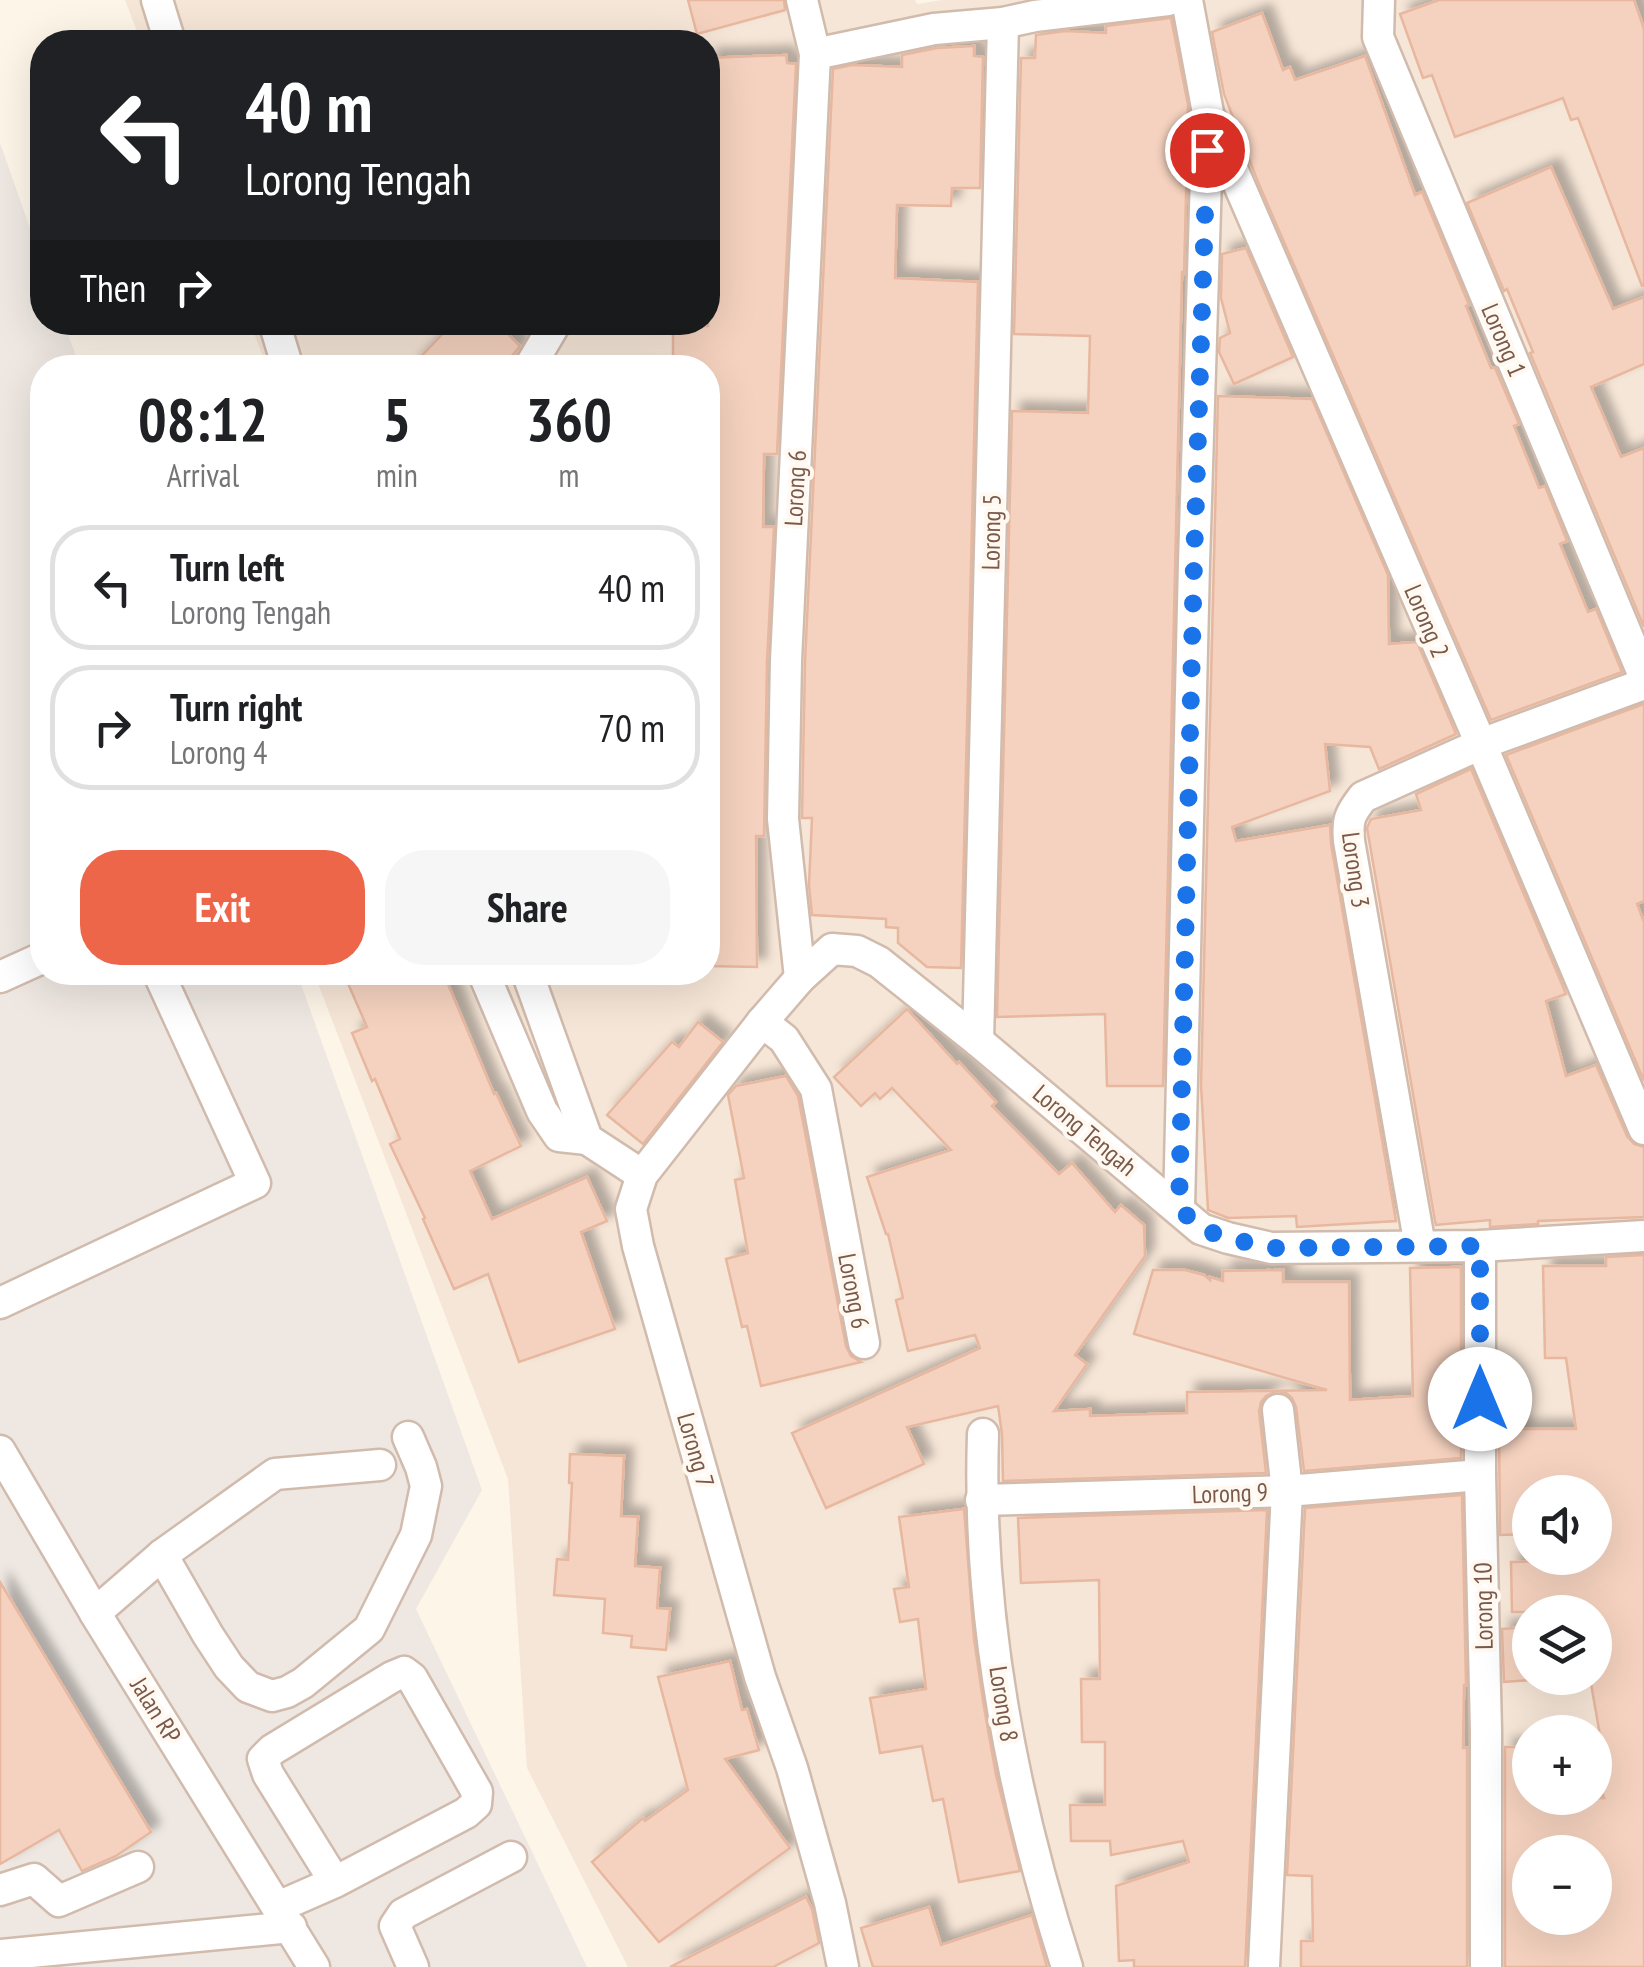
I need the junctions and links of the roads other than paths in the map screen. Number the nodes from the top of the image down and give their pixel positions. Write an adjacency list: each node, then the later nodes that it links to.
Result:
1 (157, 0): 10 (street)
2 (802, 0): 11 (street, Lorong 6)
3 (924, 0): 9 (street)
4 (1168, 0): 7 (street)
5 (1187, 0): 12 (street)
6 (1379, 0): 13 (street, Lorong 1)
7 (1032, 8): 8 (street)
8 (1003, 23): 9 (street); 23 (street, Lorong 5)
9 (934, 29): 11 (street)
10 (166, 30)
11 (814, 54): 18 (street, Lorong 6)
12 (1208, 113): 15 (street, Lorong 2); 27 (street)
13 (1644, 676)
14 (1644, 684): 15 (street, Lorong 3)
15 (1481, 744): 24 (street, Lorong 2); 29 (street, Lorong 3)
16 (30, 963): 17 (street)
17 (0, 977)
18 (800, 978): 22 (street, Lorong 7); 23 (street, Lorong Tengah)
19 (164, 985): 31 (street)
20 (489, 985): 25 (street)
21 (532, 985): 25 (street)
22 (762, 1022): 26 (street, Lorong 7); 32 (street, Lorong 6)
23 (978, 1041): 27 (street, Lorong Tengah)
24 (1644, 1130)
25 (587, 1139): 26 (street)
26 (642, 1175): 51 (street, Lorong 7)
27 (1179, 1208): 29 (street, Lorong Tengah)
28 (1644, 1236): 30 (street, Lorong Tengah)
29 (1420, 1246): 30 (street, Lorong Tengah)
30 (1480, 1246): 38 (street, Lorong 10)
31 (0, 1304)
32 (864, 1343)
33 (1278, 1410): 39 (street)
34 (983, 1434): 40 (street, Lorong 8)
35 (408, 1437): 41 (street)
36 (0, 1451): 42 (street, Jalan RP)
37 (380, 1465): 41 (street)
38 (1480, 1476): 39 (street, Lorong 9); 54 (street, Lorong 10)
39 (1287, 1492): 40 (street, Lorong 9); 53 (street)
40 (981, 1500): 52 (street, Lorong 8)
41 (162, 1555): 42 (street)
42 (95, 1613): 47 (street, Jalan RP)
43 (511, 1857): 50 (street)
44 (138, 1867): 46 (street)
45 (335, 1882): 45 (street); 47 (street)
46 (0, 1890)
47 (284, 1917): 48 (street); 49 (street, Jalan RP)
48 (0, 1955)
49 (314, 1967)
50 (413, 1967)
51 (843, 1967)
52 (1067, 1967)
53 (1264, 1967)
54 (1486, 1967)

